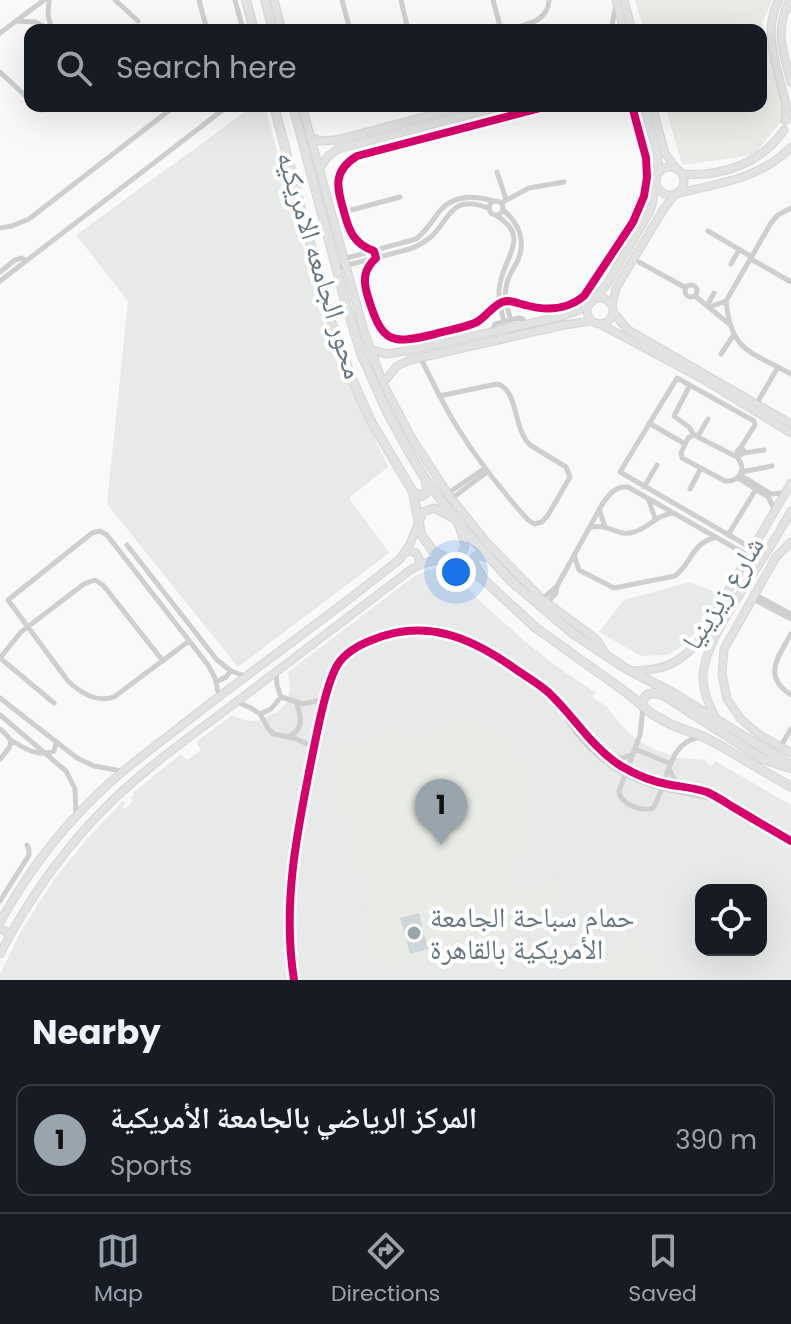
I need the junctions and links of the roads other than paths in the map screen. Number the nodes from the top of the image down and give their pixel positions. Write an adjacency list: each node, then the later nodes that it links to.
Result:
1 (46, 0): 16 (street); 19 (street)
2 (115, 0): 17 (street)
3 (199, 0): 20 (street)
4 (235, 0): 21 (street)
5 (246, 0): 22 (main road)
6 (265, 0): 23 (main road)
7 (342, 0): 25 (street)
8 (401, 0): 26 (street)
9 (493, 0): 27 (street)
10 (549, 0): 28 (street)
11 (616, 0): 29 (street); 30 (street)
12 (624, 0): 31 (street)
13 (779, 0): 47 (street)
14 (790, 0): 34 (street)
15 (275, 2): 24 (street)
16 (16, 21): 18 (street); 32 (street)
17 (138, 21)
18 (39, 24)
19 (50, 24)
20 (205, 24)
21 (241, 24)
22 (252, 24)
23 (271, 24)
24 (280, 24)
25 (348, 24)
26 (407, 24)
27 (501, 24)
28 (522, 24)
29 (612, 24)
30 (622, 24)
31 (630, 24)
32 (0, 33)
33 (0, 72): 35 (street)
34 (791, 82)
35 (24, 94)
36 (167, 112): 69 (street)
37 (220, 112): 74 (street)
38 (276, 112): 63 (main road, محور الجامعه الامريكيه)
39 (298, 112): 62 (main road, محور الجامعه الامريكيه)
40 (300, 112): 49 (street)
41 (443, 112): 49 (street)
42 (479, 112): 52 (street)
43 (525, 112): 67 (street)
44 (634, 112): 83 (street)
45 (646, 112): 54 (street)
46 (654, 112): 51 (street)
47 (788, 118): 48 (street)
48 (787, 134): 55 (street)
49 (310, 137): 52 (street)
50 (791, 147): 58 (street)
51 (675, 167): 54 (street); 55 (street)
52 (319, 170): 76 (street)
53 (497, 172): 61 (street)
54 (658, 173): 57 (street)
55 (683, 174): 58 (street)
56 (564, 182): 61 (street)
57 (656, 183): 58 (street); 84 (street)
58 (677, 194): 86 (street)
59 (400, 197): 67 (street)
60 (493, 201): 61 (street); 64 (street); 72 (street)
61 (504, 201): 66 (street)
62 (318, 203): 63 (main road); 76 (main road, محور الجامعه الامريكيه)
63 (300, 207): 121 (main road, محور الجامعه الامريكيه)
64 (488, 208): 68 (street); 72 (street)
65 (791, 208): 73 (street)
66 (503, 210): 68 (street); 83 (street)
67 (344, 212): 72 (street)
68 (497, 216): 83 (street)
69 (0, 228)
70 (708, 231): 71 (street)
71 (739, 250): 73 (street); 77 (street)
72 (375, 254): 76 (street); 83 (street)
73 (751, 258): 80 (street); 82 (street)
74 (26, 261): 78 (street); 79 (street)
75 (639, 262): 85 (street)
76 (340, 264): 93 (street); 100 (main road, محور الجامعه الامريكيه)
77 (731, 264)
78 (1, 268)
79 (0, 281)
80 (791, 282)
81 (714, 293): 85 (street)
82 (726, 301): 85 (street); 90 (street)
83 (503, 302): 87 (street)
84 (591, 303): 86 (street); 88 (street); 89 (street)
85 (708, 306): 90 (street)
86 (613, 309): 88 (street); 102 (street)
87 (508, 321): 89 (street); 91 (street)
88 (596, 322): 95 (street); 106 (street)
89 (525, 324): 91 (street)
90 (729, 324): 92 (street)
91 (492, 331): 93 (street)
92 (733, 336): 94 (street); 96 (street)
93 (370, 349): 98 (street)
94 (721, 354)
95 (420, 357): 98 (street); 101 (street)
96 (778, 367): 97 (street); 102 (street)
97 (791, 374)
98 (383, 383): 100 (street)
99 (690, 385): 104 (street); 107 (street); 110 (street)
100 (384, 396): 116 (main road, محور الجامعه الامريكيه); 124 (street)
101 (439, 396): 114 (street); 114 (street)
102 (757, 403): 105 (street)
103 (708, 419): 107 (street)
104 (649, 423): 108 (street); 118 (street)
105 (791, 424)
106 (791, 433)
107 (696, 435): 108 (street); 110 (street)
108 (685, 444): 113 (street)
109 (764, 450): 110 (street)
110 (740, 453): 115 (street)
111 (657, 465): 118 (street)
112 (772, 466): 115 (street)
113 (701, 468): 115 (street); 120 (street)
114 (486, 470): 124 (street)
115 (740, 475): 119 (street)
116 (426, 480): 121 (main road); 124 (main road, محور الجامعه الامريكيه)
117 (791, 483): 122 (street, شارع زيزينيا)
118 (644, 487): 135 (street)
119 (757, 488): 122 (street); 126 (street); 135 (street)
120 (690, 489)
121 (413, 492): 130 (main road, محور الجامعه الامريكيه)
122 (785, 493): 126 (street, شارع زيزينيا)
123 (648, 498): 125 (street); 128 (street); 129 (street)
124 (446, 499): 131 (main road, محور الجامعه الامريكيه); 156 (street)
125 (599, 509): 133 (street); 134 (street)
126 (775, 510): 141 (street, شارع زيزينيا)
127 (791, 511): 137 (street, شارع زيزينيا)
128 (674, 513): 129 (street); 132 (street)
129 (655, 518): 134 (street)
130 (419, 521): 131 (street); 142 (street); 146 (main road, محور الجامعه الامريكيه)
131 (457, 522): 144 (main road, محور الجامعه الامريكيه); 146 (street)
132 (693, 524): 136 (street); 140 (street)
133 (589, 527): 134 (street); 143 (street)
134 (605, 527)
135 (728, 535): 141 (street)
136 (717, 538): 140 (street); 141 (street)
137 (775, 539): 145 (street); 157 (street, شارع زيزينيا)
138 (791, 542): 145 (street)
139 (127, 545): 147 (street)
140 (698, 545): 151 (street)
141 (751, 553): 165 (street, شارع زيزينيا)
142 (404, 554): 148 (street); 172 (street)
143 (574, 554): 151 (street); 153 (street)
144 (489, 557): 154 (main road); 156 (main road, محور الجامعه الامريكيه)
145 (776, 557): 155 (street)
146 (449, 560): 148 (street); 154 (main road, محور الجامعه الامريكيه)
147 (139, 561): 149 (street); 150 (street)
148 (418, 565): 170 (street)
149 (132, 567): 152 (street); 162 (street)
150 (145, 567): 152 (street); 159 (street)
151 (579, 570): 153 (street)
152 (138, 574): 161 (street)
153 (563, 574): 156 (street)
154 (483, 579): 183 (main road, محور الجامعه الامريكيه)
155 (753, 596): 158 (street); 160 (street)
156 (542, 602): 171 (main road, محور الجامعه الامريكيه)
157 (733, 606): 158 (street); 166 (street, شارع زيزينيا)
158 (744, 611): 194 (street)
159 (183, 616): 161 (street); 169 (street)
160 (791, 616)
161 (175, 622): 164 (street)
162 (28, 627): 167 (street); 168 (street); 168 (street)
163 (791, 634): 174 (street)
164 (189, 641): 168 (street); 173 (street)
165 (698, 642): 166 (street); 171 (street, شارع زيزينيا)
166 (710, 649): 186 (street, شارع زيزينيا)
167 (0, 658): 181 (street)
168 (163, 661)
169 (231, 671): 172 (street); 173 (street)
170 (276, 671): 176 (street); 180 (street)
171 (632, 671): 186 (main road, محور الجامعه الامريكيه)
172 (245, 676): 175 (street)
173 (216, 682): 175 (street)
174 (791, 695)
175 (219, 696): 202 (street)
176 (281, 697): 182 (street); 184 (street)
177 (0, 698): 192 (street)
178 (326, 698): 179 (street); 182 (street); 193 (street)
179 (556, 699): 198 (street); 203 (street)
180 (237, 702): 184 (street); 214 (street)
181 (54, 703)
182 (297, 703): 190 (street)
183 (643, 707): 189 (main road, محور الجامعه الامريكيه); 195 (street); 201 (main road)
184 (260, 714): 190 (street)
185 (0, 715): 197 (street)
186 (717, 720): 201 (main road, محور الجامعه الامريكيه)
187 (0, 729): 191 (street)
188 (791, 729): 194 (street)
189 (703, 736): 200 (street); 206 (main road, محور الجامعه الامريكيه)
190 (289, 737): 193 (street)
191 (11, 740): 197 (street); 199 (street)
192 (56, 743): 197 (street); 202 (street)
193 (314, 747): 219 (street)
194 (780, 747): 196 (street)
195 (634, 751): 198 (street); 200 (street); 203 (street)
196 (791, 753)
197 (45, 754): 208 (street)
198 (609, 757): 203 (street)
199 (0, 759)
200 (670, 766): 204 (street); 205 (street)
201 (791, 766)
202 (123, 772): 208 (street)
203 (626, 772): 204 (street); 204 (street)
204 (662, 786): 205 (street); 207 (street)
205 (682, 786): 207 (street)
206 (791, 787)
207 (725, 802): 209 (street)
208 (76, 815): 213 (street)
209 (791, 841)
210 (27, 845): 211 (street)
211 (2, 892): 212 (street)
212 (0, 901)
213 (11, 902): 214 (street); 215 (street)
214 (23, 912): 217 (street)
215 (0, 922)
216 (0, 929): 217 (street)
217 (9, 937): 218 (street)
218 (0, 954)
219 (294, 980)

